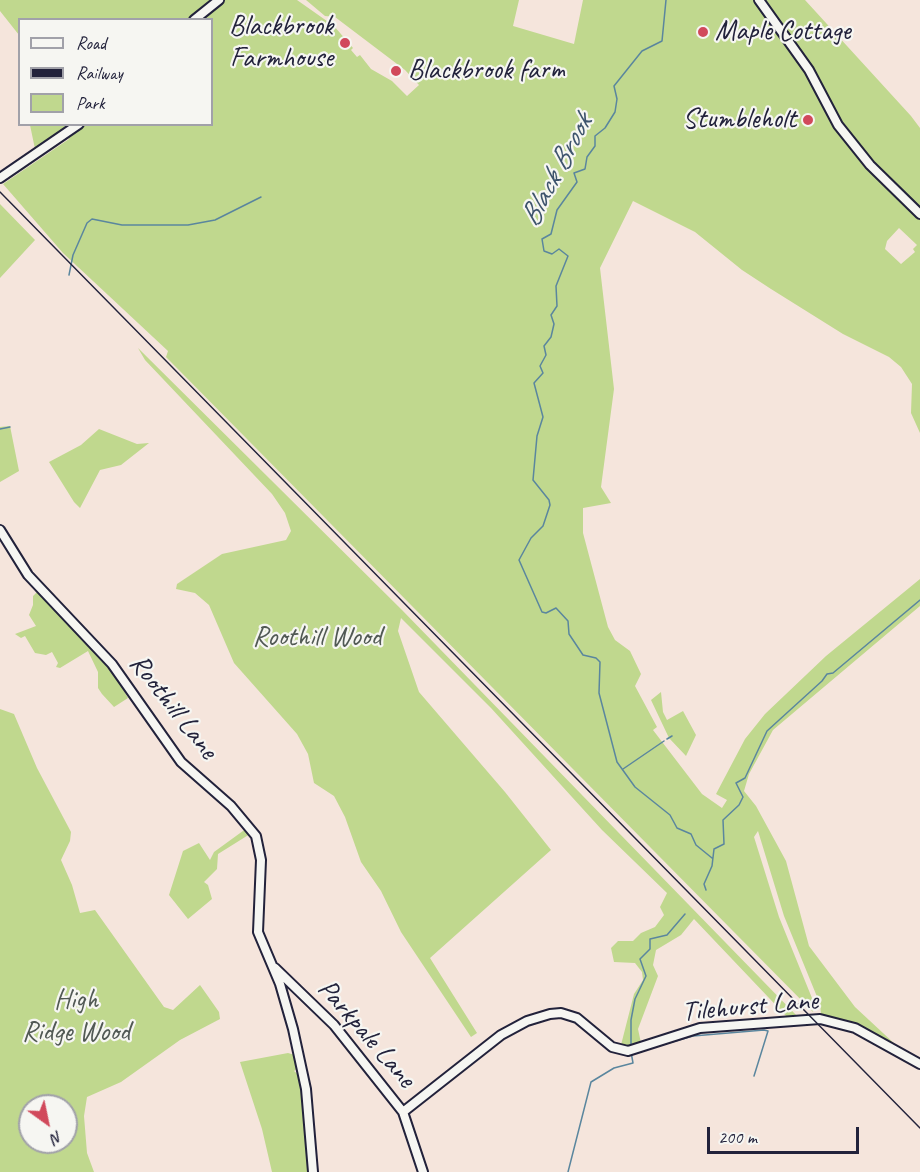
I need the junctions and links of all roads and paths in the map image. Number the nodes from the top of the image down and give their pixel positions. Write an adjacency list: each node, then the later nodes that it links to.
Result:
1 (219, 0): 3 (street)
2 (759, 0): 6 (street)
3 (196, 18)
4 (76, 126): 5 (street)
5 (2, 177)
6 (920, 213)
7 (0, 530): 8 (street, Roothill Lane)
8 (283, 982): 10 (street, Parkpale Lane); 11 (street, Roothill Lane)
9 (920, 1064): 10 (street, Tilehurst Lane)
10 (403, 1112): 12 (street, Parkpale Lane)
11 (313, 1172)
12 (423, 1172)

